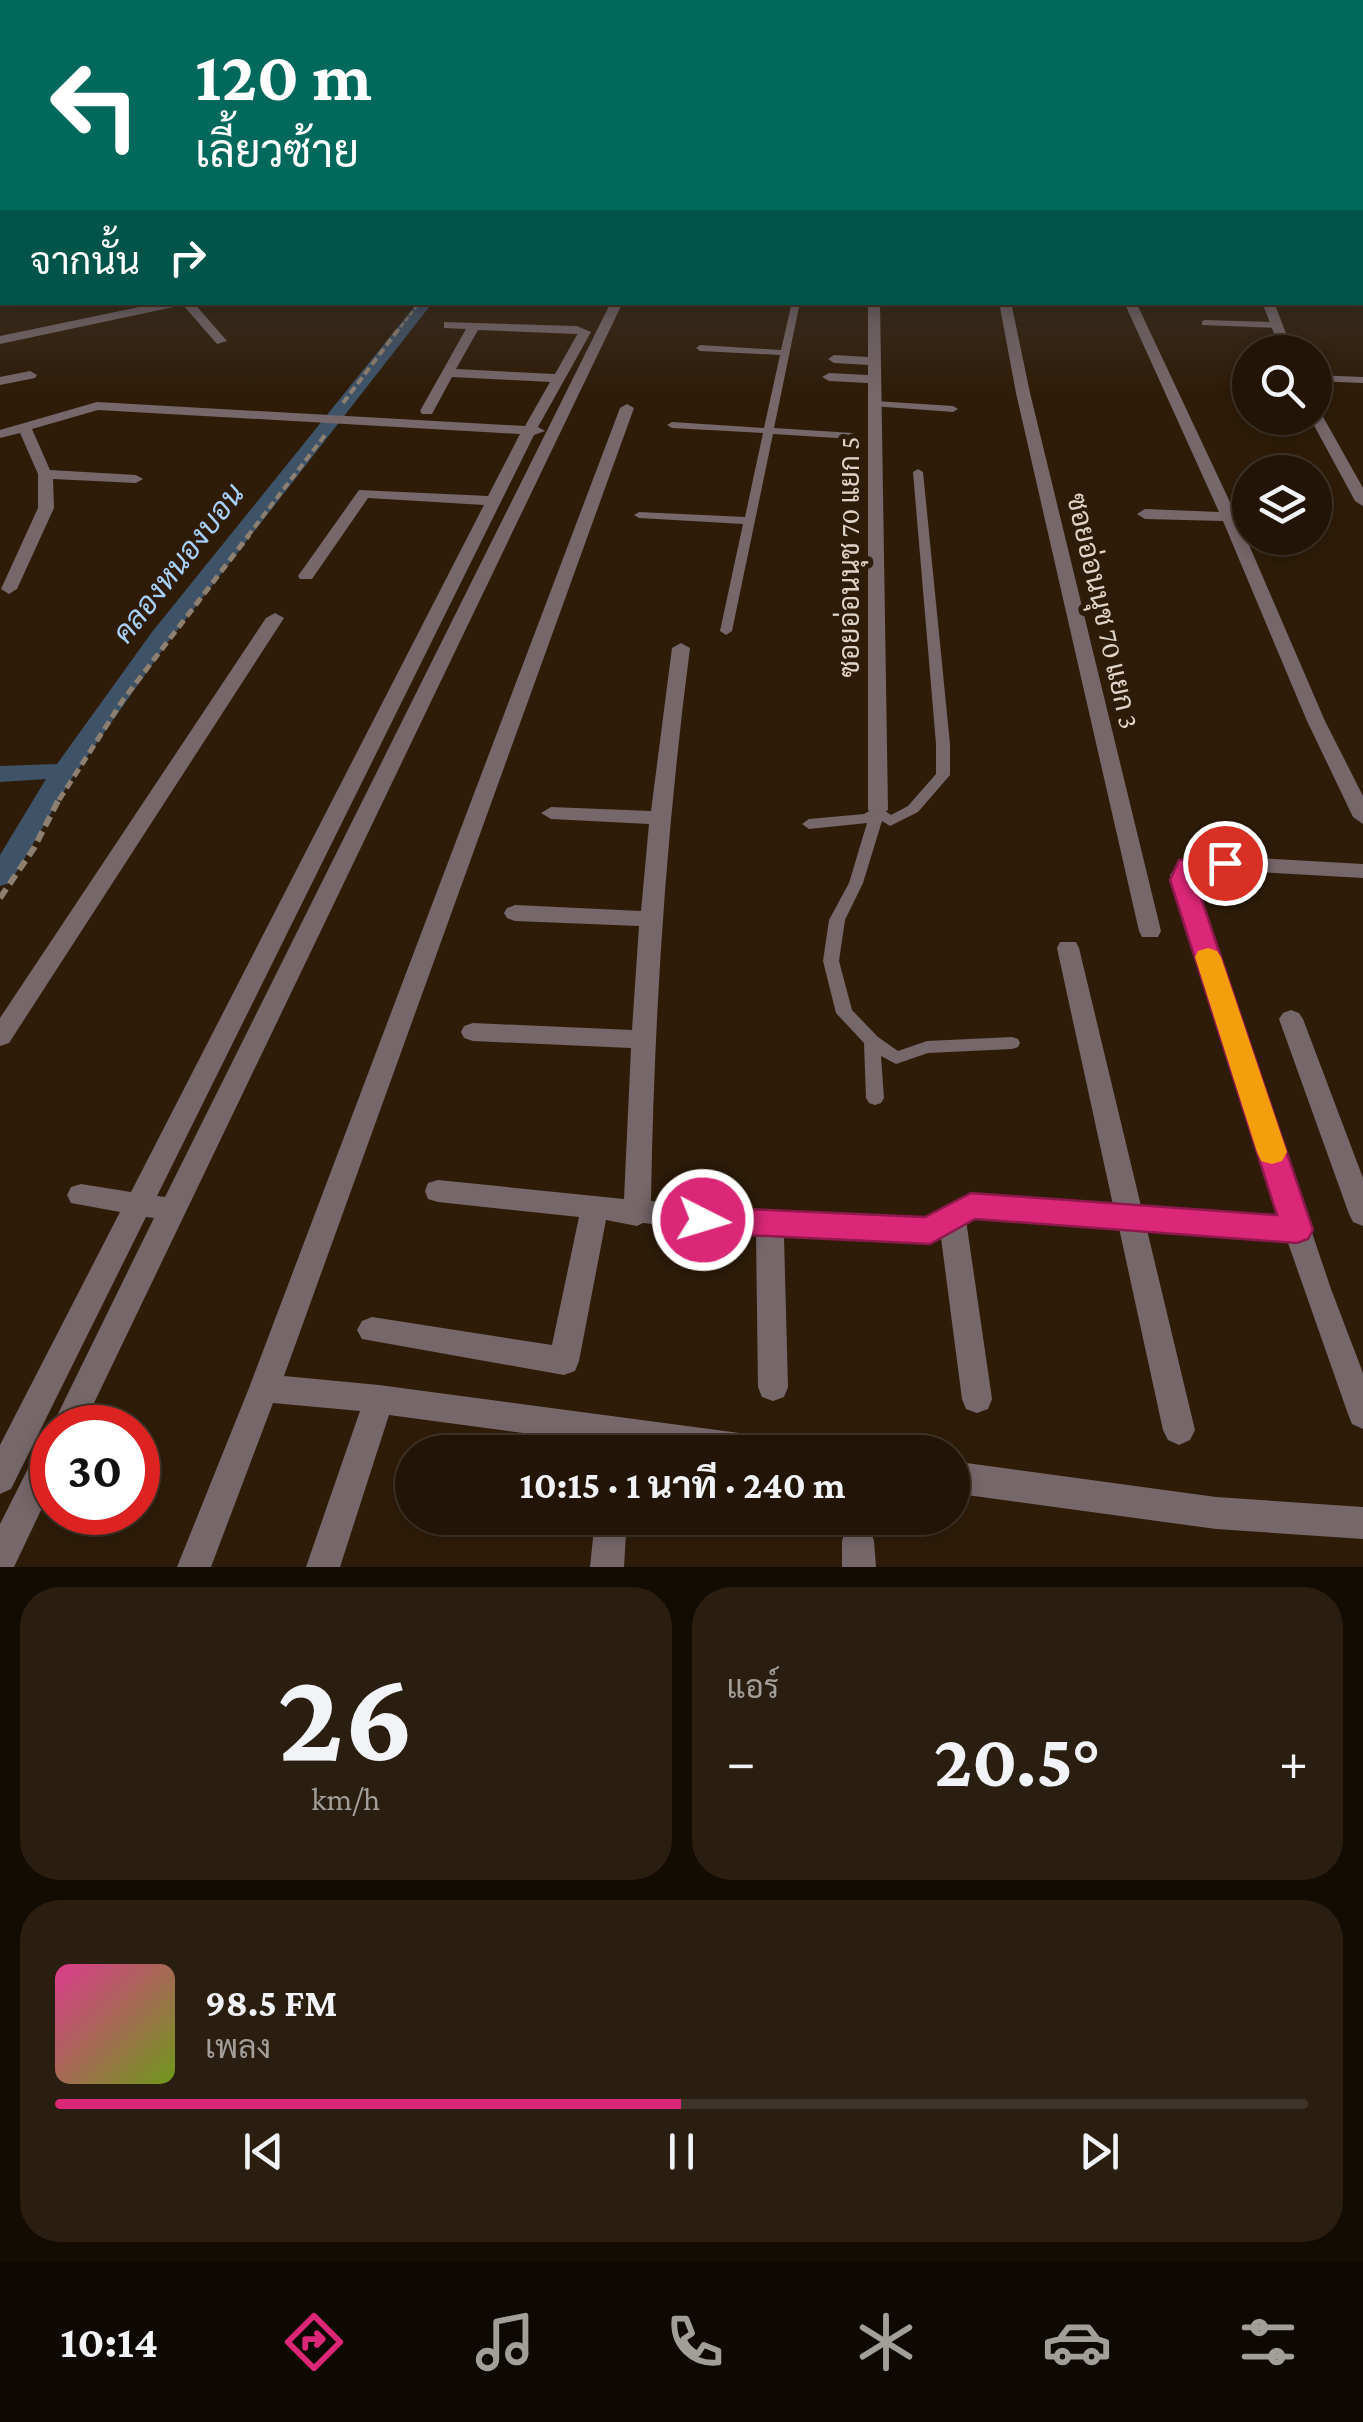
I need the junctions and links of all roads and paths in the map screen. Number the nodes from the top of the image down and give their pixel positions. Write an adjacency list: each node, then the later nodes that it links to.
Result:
1 (169, 305): 15 (street)
2 (187, 305): 16 (street)
3 (418, 305): 32 (path)
4 (614, 305): 36 (street)
5 (795, 305): 18 (lane)
6 (874, 305): 20 (street, ซอยอ่อนนุช 70 แยก 5)
7 (1007, 305): 64 (street, ซอยอ่อนนุช 70 แยก 3)
8 (1131, 305): 48 (street)
9 (1269, 305): 13 (street)
10 (1206, 323): 13 (lane)
11 (448, 325): 12 (street)
12 (474, 326): 21 (street); 24 (street)
13 (1276, 326): 14 (street)
14 (1280, 335)
15 (0, 340)
16 (221, 341)
17 (700, 348): 18 (lane)
18 (786, 353): 35 (lane)
19 (834, 359): 20 (street)
20 (874, 370): 23 (street); 28 (street, ซอยอ่อนนุช 70 แยก 5)
21 (448, 373): 24 (street); 31 (street)
22 (30, 375): 27 (street)
23 (830, 377)
24 (559, 378): 36 (street)
25 (1332, 379): 26 (lane)
26 (1363, 380)
27 (0, 381)
28 (875, 404): 30 (lane); 55 (street, ซอยอ่อนนุช 70 แยก 5)
29 (627, 408): 87 (street)
30 (953, 409)
31 (427, 411)
32 (332, 417): 34 (street); 36 (street)
33 (672, 425): 35 (lane)
34 (24, 426): 37 (street); 42 (street)
35 (770, 430): 40 (lane); 49 (lane)
36 (541, 431): 44 (street); 78 (street)
37 (0, 434)
38 (325, 435): 61 (path)
39 (1326, 435): 45 (street)
40 (853, 436)
41 (918, 472): 55 (lane)
42 (44, 474): 43 (street); 51 (street)
43 (136, 480)
44 (494, 500): 50 (street); 76 (street)
45 (1363, 501)
46 (1145, 514): 48 (street)
47 (639, 515): 49 (lane)
48 (1228, 517): 58 (street)
49 (751, 521): 53 (lane)
50 (306, 576)
51 (10, 589)
52 (275, 618): 68 (street)
53 (726, 631)
54 (680, 648): 57 (street)
55 (878, 810): 59 (lane); 70 (lane)
56 (551, 813): 57 (street)
57 (656, 818): 63 (street)
58 (1363, 818)
59 (809, 824)
60 (1363, 871): 84 (street)
61 (0, 898)
62 (515, 914): 63 (street)
63 (648, 920): 69 (street)
64 (1150, 930)
65 (1068, 948): 82 (street)
66 (1291, 1019): 73 (street)
67 (473, 1032): 69 (street)
68 (0, 1036)
69 (640, 1039): 79 (street)
70 (872, 1041): 71 (lane); 72 (lane)
71 (1012, 1043)
72 (875, 1098)
73 (1354, 1167): 80 (street)
74 (438, 1191): 77 (street)
75 (81, 1195): 76 (street)
76 (138, 1204): 78 (street); 94 (street)
77 (594, 1209): 79 (street); 85 (street)
78 (174, 1210): 90 (street)
79 (636, 1214): 83 (street)
80 (1363, 1214)
81 (952, 1216): 82 (street); 83 (street); 88 (street)
82 (1129, 1217): 84 (street); 92 (street)
83 (770, 1226): 86 (street)
84 (1297, 1230): 91 (street)
85 (372, 1330)
86 (773, 1386)
87 (264, 1388): 89 (street); 100 (street)
88 (977, 1399)
89 (379, 1400): 93 (street); 101 (street)
90 (77, 1405)
91 (1363, 1414)
92 (1179, 1430)
93 (577, 1435)
94 (0, 1478)
95 (970, 1479): 97 (street)
96 (30, 1498): 99 (street)
97 (1363, 1523)
98 (609, 1535): 102 (street)
99 (0, 1559)
100 (194, 1567)
101 (323, 1567)
102 (606, 1567)

